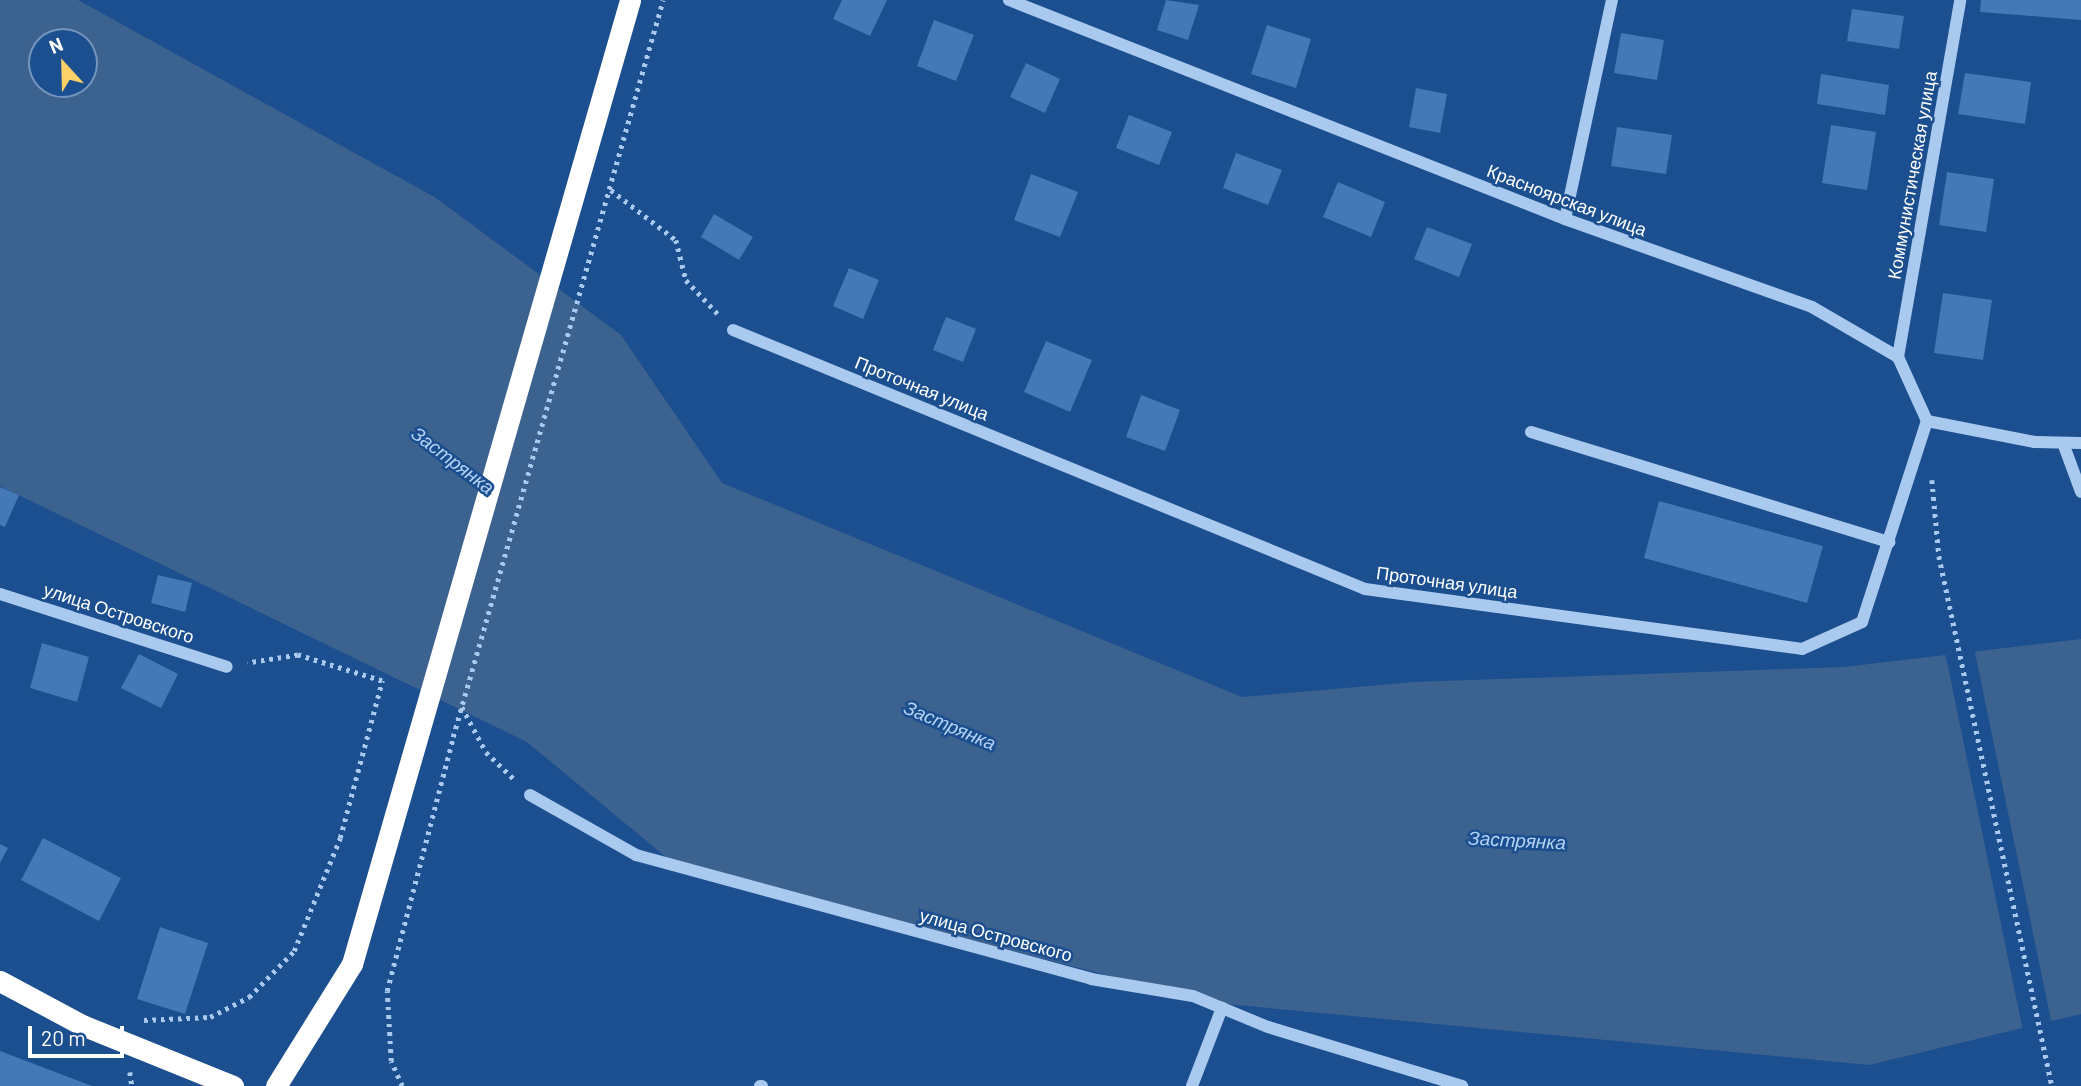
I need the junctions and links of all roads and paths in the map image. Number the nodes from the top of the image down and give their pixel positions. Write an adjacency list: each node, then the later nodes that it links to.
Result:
1 (630, 0): 26 (highway)
2 (663, 0): 6 (path)
3 (1009, 0): 7 (street, Красноярская улица)
4 (1612, 0): 7 (street)
5 (1960, 0): 9 (street, Коммунистическая улица)
6 (611, 190): 8 (path); 19 (path)
7 (1565, 219): 9 (street, Красноярская улица)
8 (733, 330): 16 (street, Проточная улица)
9 (1898, 357): 10 (street)
10 (1927, 421): 12 (street); 16 (street, Проточная улица)
11 (1531, 432): 16 (street)
12 (2063, 443): 13 (street); 15 (street)
13 (2081, 443)
14 (1932, 475): 30 (path)
15 (2081, 492)
16 (1889, 542)
17 (0, 594): 18 (street, улица Островского)
18 (227, 667): 23 (path)
19 (462, 706): 20 (path); 27 (path)
20 (530, 794): 22 (street, улица Островского)
21 (0, 981): 23 (highway)
22 (1222, 1008): 28 (street); 29 (street, улица Островского)
23 (135, 1049): 24 (path); 25 (highway)
24 (132, 1086)
25 (233, 1086)
26 (276, 1086)
27 (402, 1086)
28 (1192, 1086)
29 (1462, 1086)
30 (2052, 1086)

